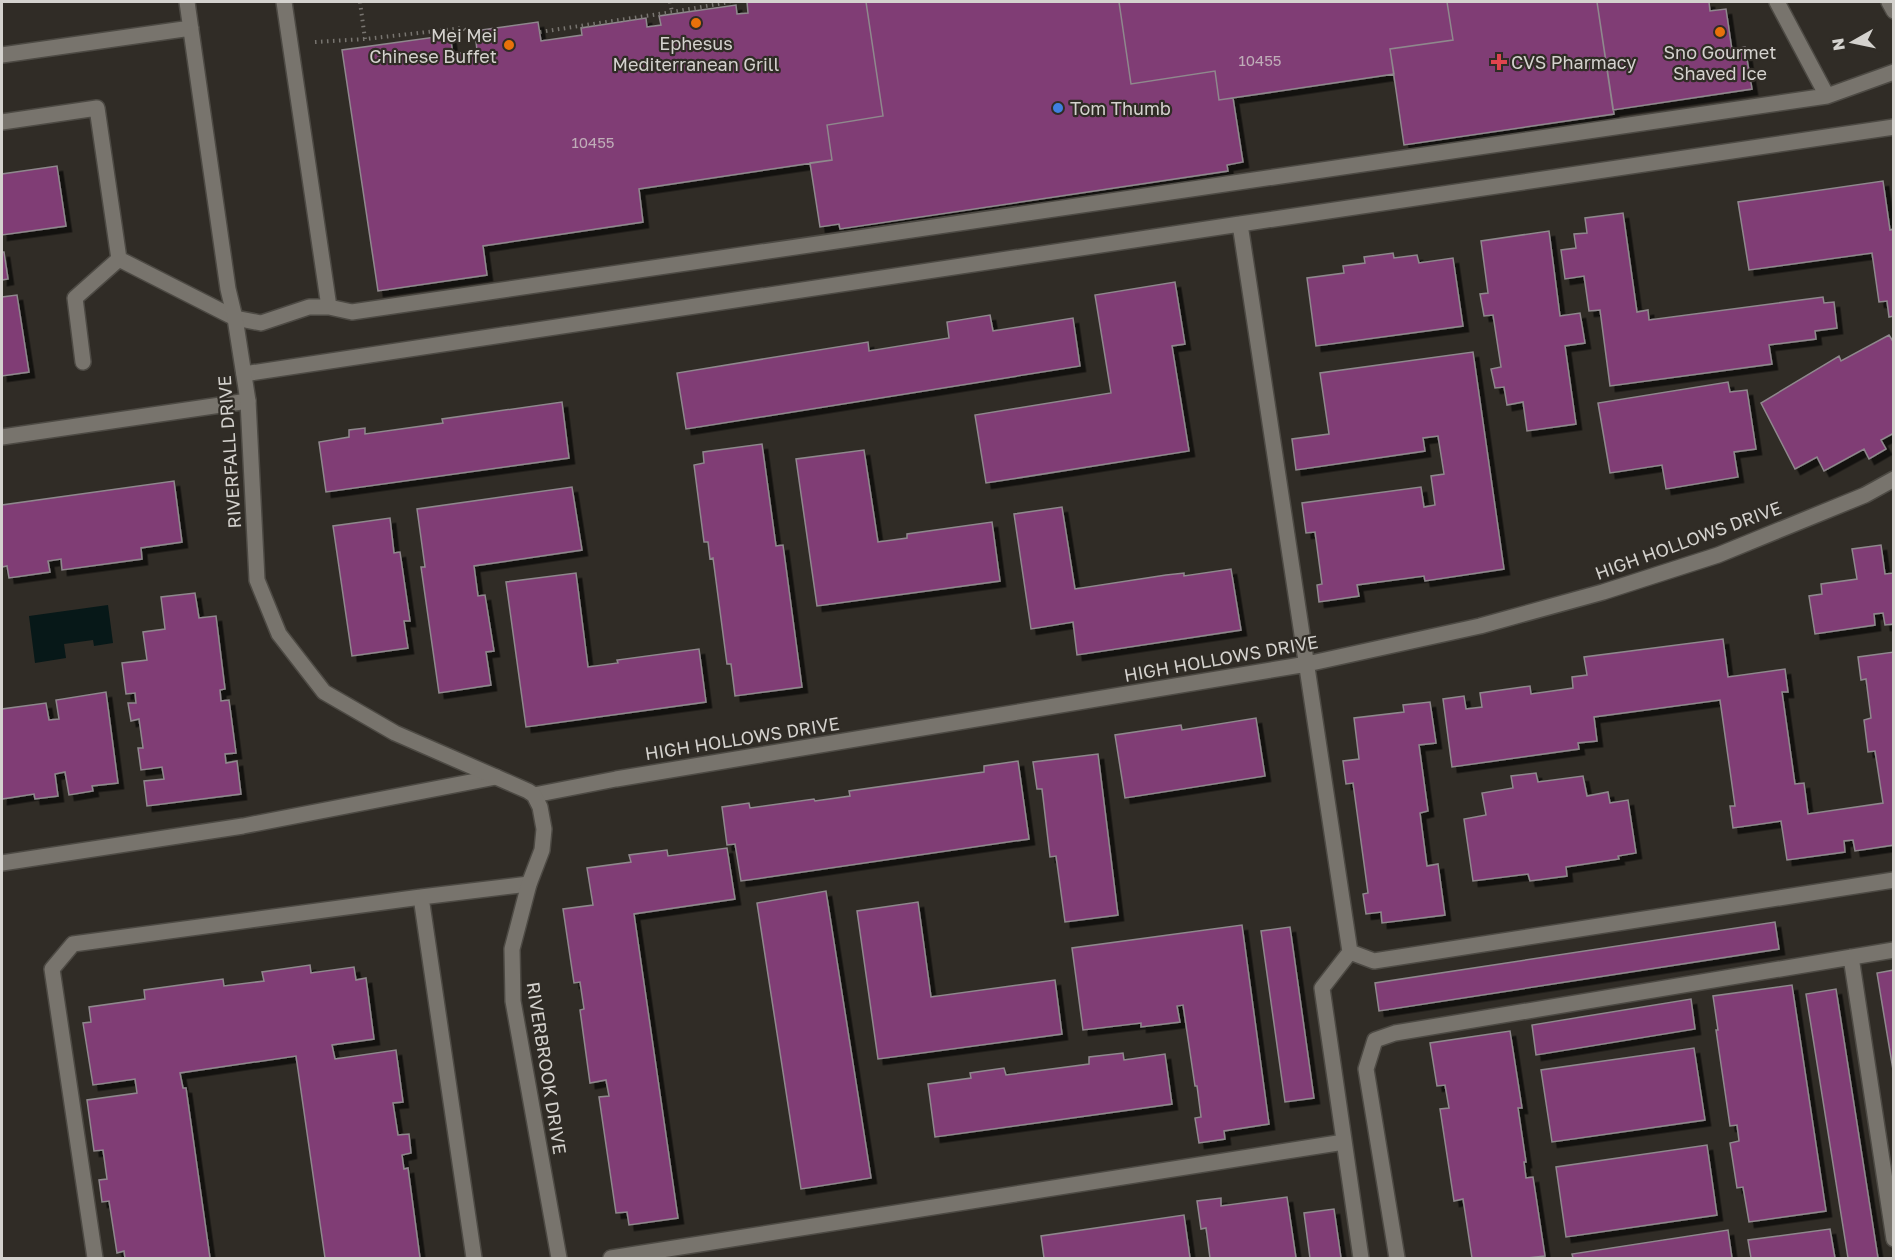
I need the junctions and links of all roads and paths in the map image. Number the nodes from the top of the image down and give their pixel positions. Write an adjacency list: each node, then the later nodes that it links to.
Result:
1 (191, 2): 10 (street, RIVERFALL DRIVE)
2 (284, 2): 22 (street)
3 (360, 2): 12 (path)
4 (670, 2): 9 (path)
5 (730, 2): 9 (path)
6 (1777, 2): 17 (street)
7 (1889, 2): 8 (street)
8 (1893, 11)
9 (672, 12): 11 (path)
10 (191, 28): 15 (street); 23 (street, RIVERFALL DRIVE)
11 (540, 32)
12 (365, 39): 13 (path); 14 (path)
13 (477, 41)
14 (312, 42)
15 (2, 55)
16 (1893, 72): 17 (street)
17 (1827, 96): 22 (street)
18 (2, 122): 21 (street)
19 (1893, 126): 20 (street)
20 (1240, 224): 25 (street); 29 (street)
21 (119, 259): 23 (street); 24 (street)
22 (329, 307): 23 (street)
23 (235, 318): 25 (street, RIVERFALL DRIVE)
24 (83, 362)
25 (243, 374): 26 (street, RIVERFALL DRIVE)
26 (248, 401): 27 (street); 30 (street, RIVERFALL DRIVE)
27 (2, 437)
28 (1893, 479): 29 (street, HIGH HOLLOWS DRIVE)
29 (1307, 664): 31 (street, HIGH HOLLOWS DRIVE); 37 (street)
30 (496, 777): 31 (street); 32 (street)
31 (534, 795): 34 (street)
32 (2, 863)
33 (1893, 880): 37 (street)
34 (529, 884): 35 (street); 43 (street, RIVERBROOK DRIVE)
35 (421, 897): 41 (street); 42 (street)
36 (1893, 950): 38 (street)
37 (1350, 952): 39 (street)
38 (1851, 957): 40 (street); 46 (street)
39 (1344, 1142): 44 (street); 45 (street)
40 (1893, 1239)
41 (95, 1258)
42 (474, 1258)
43 (559, 1258)
44 (611, 1258)
45 (1361, 1258)
46 (1397, 1258)

